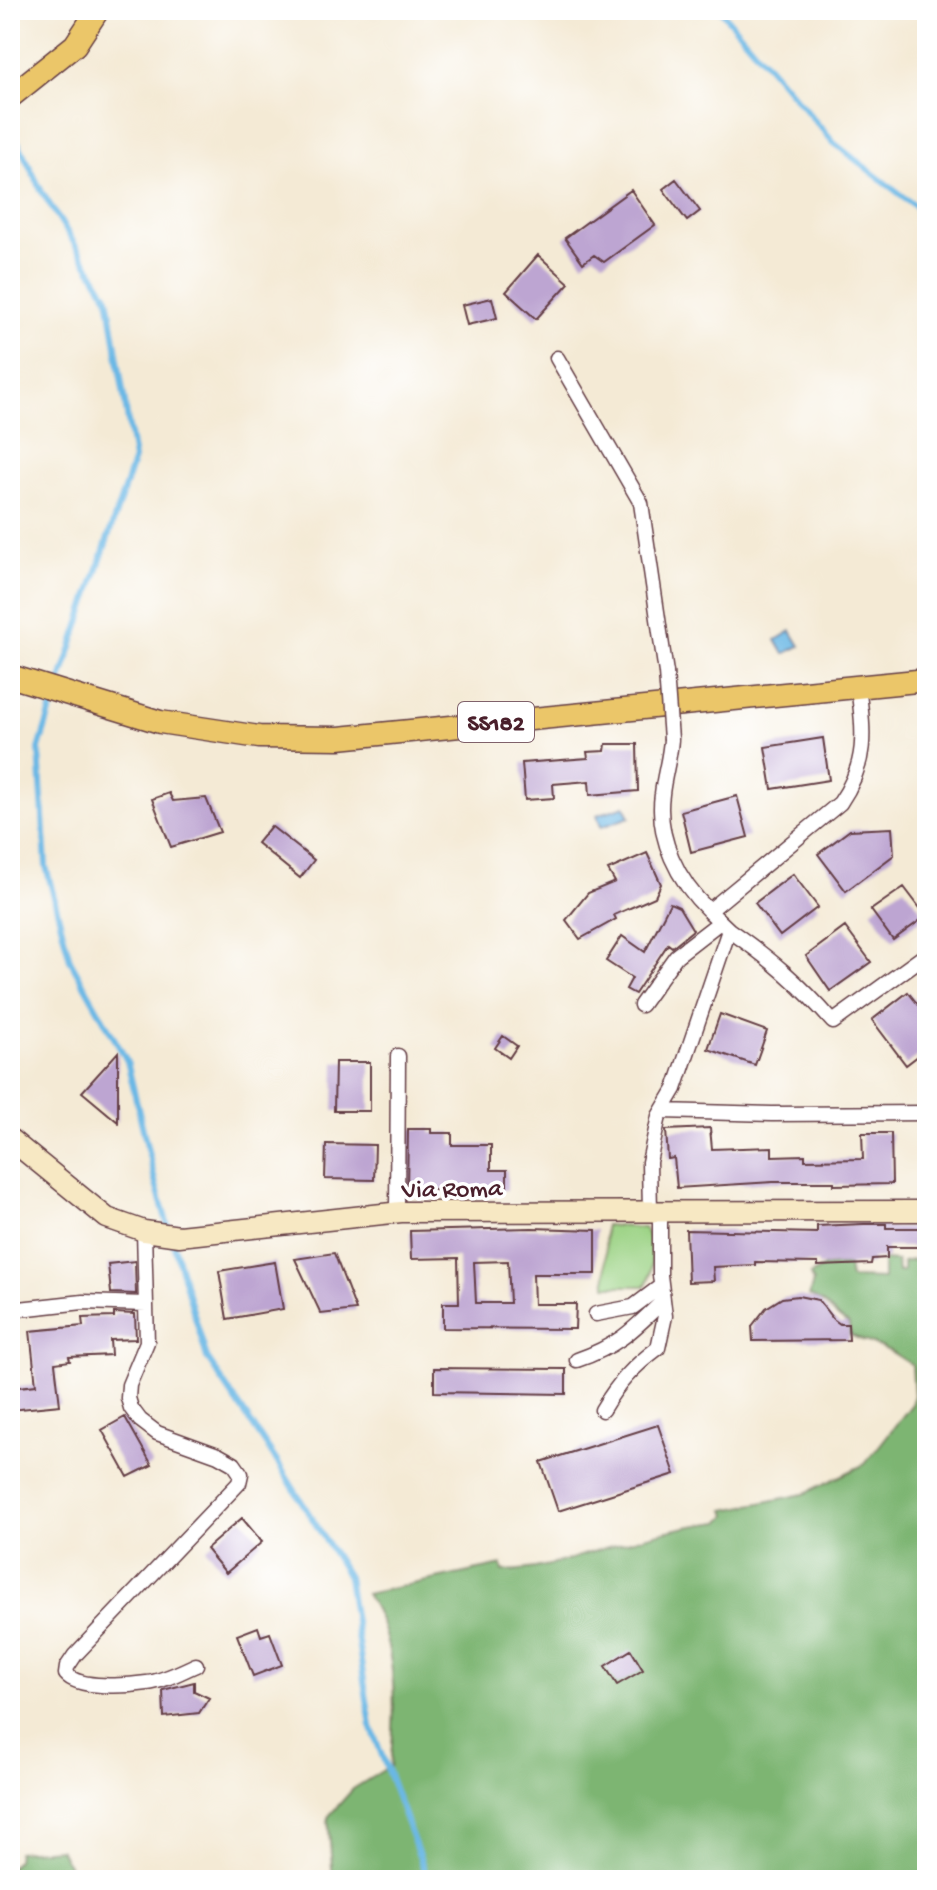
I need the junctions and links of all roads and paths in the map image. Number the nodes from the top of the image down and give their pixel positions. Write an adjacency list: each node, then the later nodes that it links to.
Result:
1 (98, 10): 2 (main road)
2 (10, 97)
3 (557, 358): 7 (street, bridge)
4 (10, 676): 6 (main road, SS182)
5 (927, 680): 6 (main road, SS182)
6 (858, 686): 7 (street)
7 (719, 921): 8 (street); 9 (street); 11 (street)
8 (927, 954)
9 (641, 1005)
10 (398, 1056): 16 (street)
11 (662, 1111): 12 (street); 15 (street)
12 (927, 1113)
13 (10, 1139): 17 (street, Via Roma)
14 (927, 1211): 15 (street, Via Roma)
15 (655, 1212): 16 (street, Via Roma); 18 (street)
16 (397, 1213): 17 (street, Via Roma)
17 (151, 1232): 20 (street)
18 (661, 1286): 19 (street); 22 (street)
19 (663, 1301): 23 (street); 24 (street)
20 (146, 1304): 21 (street); 25 (street)
21 (10, 1310)
22 (596, 1314)
23 (577, 1360)
24 (602, 1410)
25 (196, 1665)

